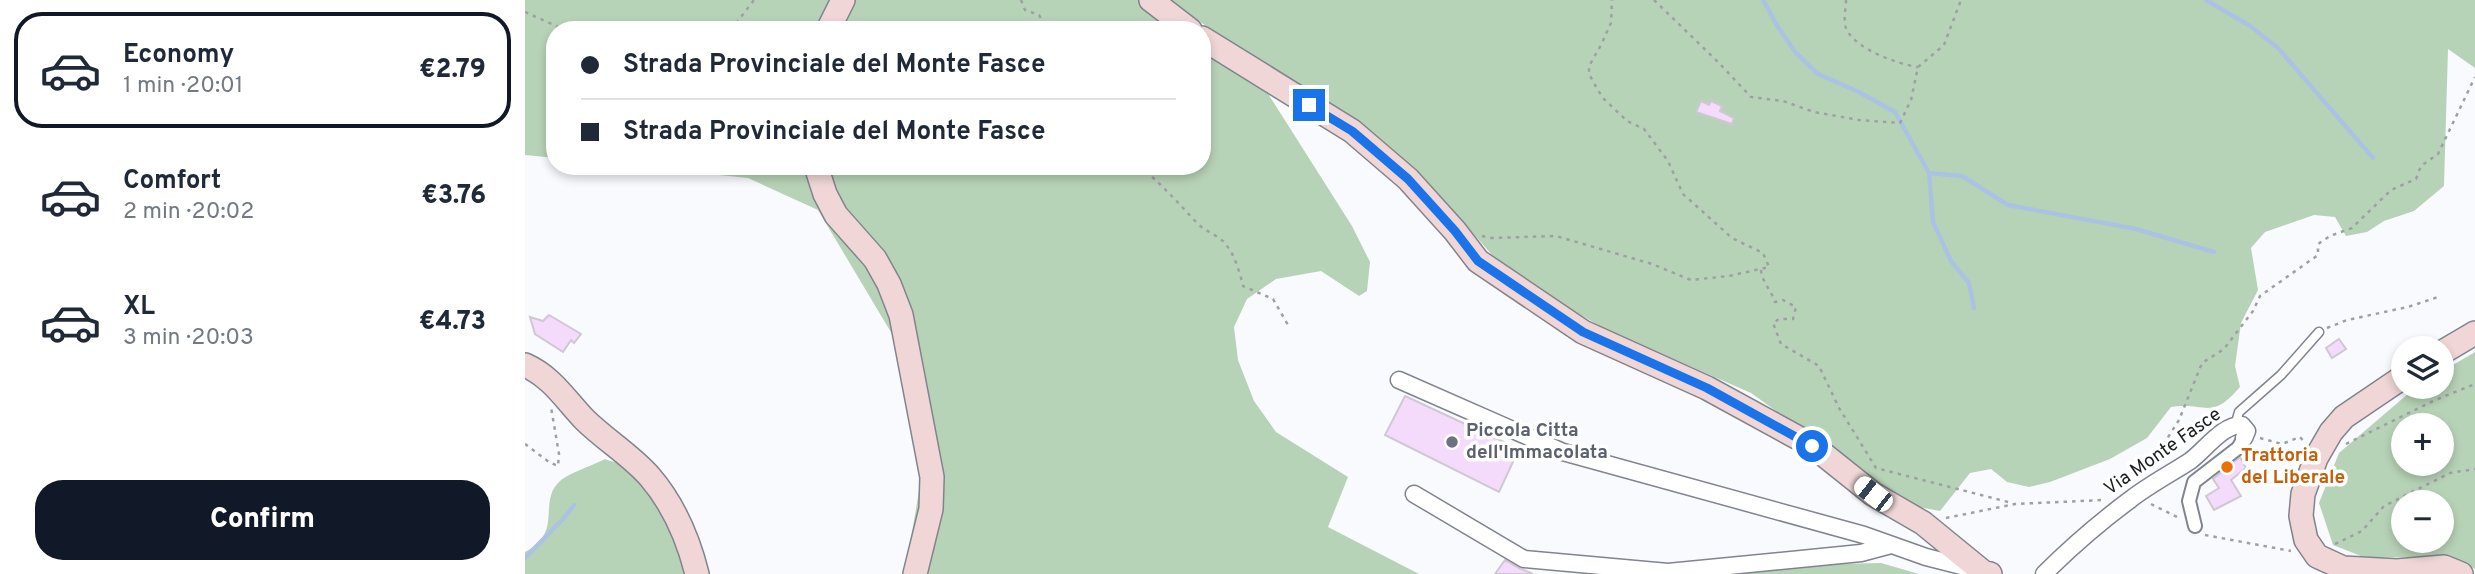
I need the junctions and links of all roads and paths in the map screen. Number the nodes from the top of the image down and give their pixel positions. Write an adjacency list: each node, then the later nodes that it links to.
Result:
1 (754, 0): 11 (path)
2 (843, 0): 12 (main road)
3 (1021, 0): 13 (path)
4 (1151, 0): 14 (main road)
5 (1612, 0): 21 (path)
6 (1654, 0): 16 (path)
7 (1846, 0): 16 (path)
8 (1961, 0): 16 (path)
9 (525, 12): 10 (path)
10 (546, 21)
11 (738, 21)
12 (832, 21)
13 (1042, 21)
14 (1178, 21)
15 (1211, 44): 20 (main road)
16 (1918, 67)
17 (2475, 77): 36 (path)
18 (819, 175): 44 (main road)
19 (1149, 175): 23 (path)
20 (1455, 231): 21 (path); 42 (main road)
21 (1761, 270): 38 (path)
22 (2438, 297): 24 (path)
23 (1288, 325)
24 (2319, 332): 32 (lane)
25 (2475, 333): 26 (main road)
26 (2454, 346)
27 (525, 365): 29 (main road)
28 (1399, 380): 40 (street)
29 (554, 384): 33 (path); 43 (main road)
30 (2475, 384): 34 (path)
31 (2391, 385): 34 (main road)
32 (2239, 437): 34 (path); 36 (street, Via Monte Fasce); 39 (street, Via Monte Fasce)
33 (525, 444)
34 (2316, 458): 41 (main road)
35 (2475, 469): 41 (path)
36 (2163, 477): 45 (street, Via Monte Fasce)
37 (1414, 494): 40 (street)
38 (2015, 504)
39 (2195, 526)
40 (1891, 545): 42 (street)
41 (2318, 555): 46 (main road)
42 (1986, 573)
43 (697, 574)
44 (915, 574)
45 (2044, 574)
46 (2461, 574)

